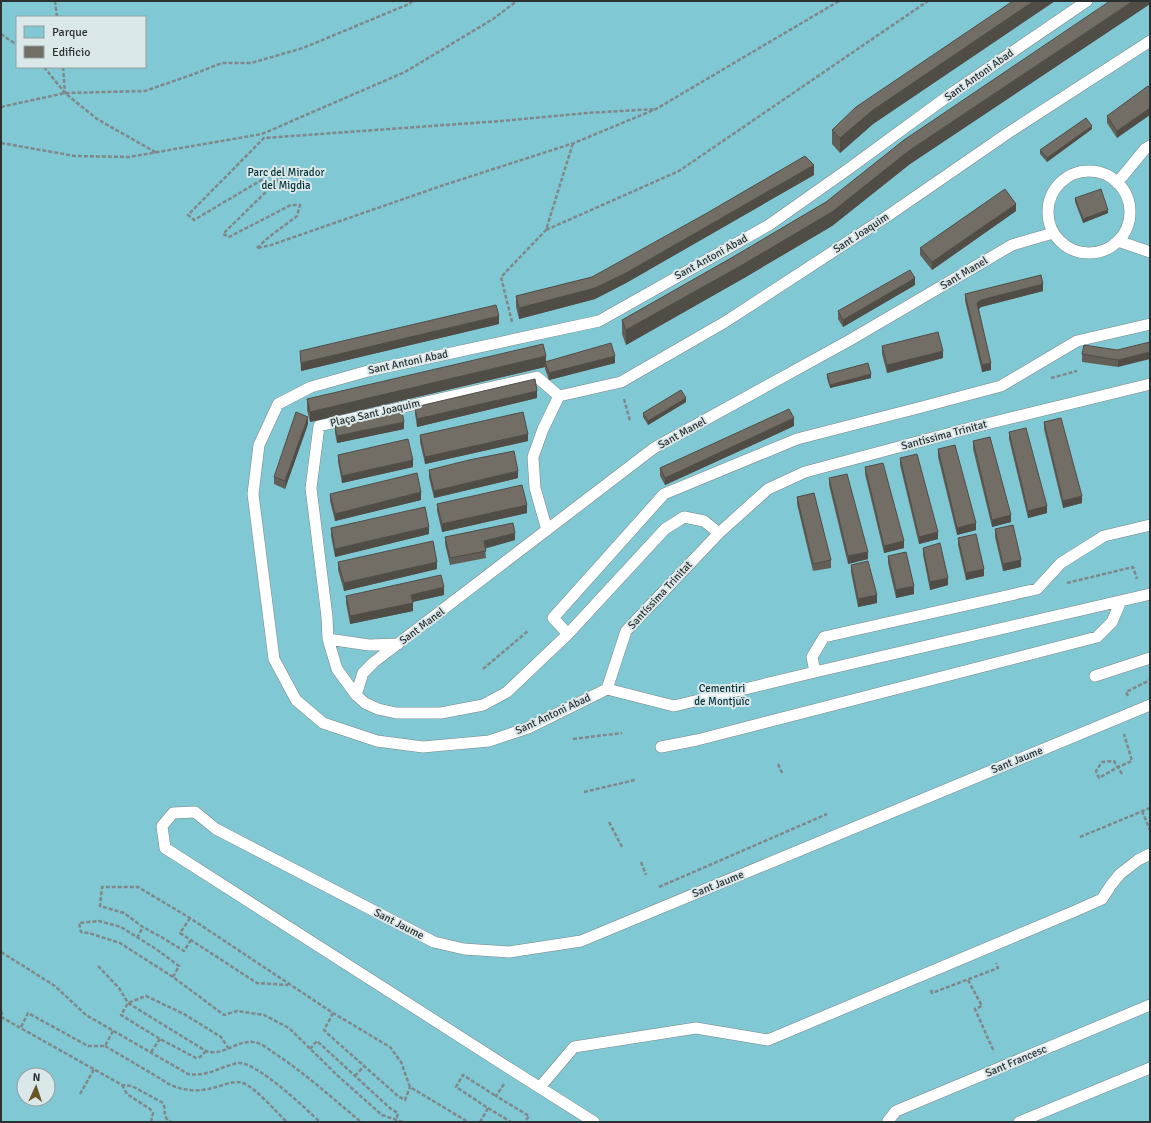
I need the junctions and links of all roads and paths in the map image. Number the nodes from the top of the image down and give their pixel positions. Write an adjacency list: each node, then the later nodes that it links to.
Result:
1 (55, 1): 7 (path)
2 (413, 1): 13 (path)
3 (517, 1): 16 (path)
4 (839, 1): 15 (path)
5 (928, 1): 23 (path)
6 (1087, 1): 28 (lane, Sant Antoni Abad)
7 (57, 16)
8 (1, 34): 10 (path)
9 (1150, 41): 31 (lane, Sant Joaquim)
10 (16, 44)
11 (45, 68): 13 (path)
12 (63, 68): 13 (path)
13 (65, 93): 14 (path); 21 (path)
14 (1, 107)
15 (656, 109): 17 (path); 18 (path)
16 (262, 134): 17 (path); 19 (path)
17 (264, 138): 18 (path)
18 (574, 143): 23 (path)
19 (1, 144)
20 (1150, 146): 22 (lane)
21 (157, 153)
22 (1117, 183): 24 (lane); 25 (lane)
23 (546, 230): 28 (path)
24 (1053, 233): 25 (lane); 34 (lane, Sant Manel)
25 (1118, 241): 26 (lane)
26 (1150, 252)
27 (1150, 324): 41 (lane)
28 (516, 339): 50 (lane, Sant Antoni Abad)
29 (1150, 384): 35 (lane, Santíssima Trinitat)
30 (623, 394): 32 (path)
31 (559, 396): 34 (lane); 42 (lane, Plaça Sant Joaquim)
32 (630, 421)
33 (1150, 525): 46 (lane)
34 (547, 530): 43 (lane, Sant Manel)
35 (719, 533): 41 (lane, Plaça Sant Joaquim); 50 (lane, Santíssima Trinitat)
36 (1133, 567): 37 (path)
37 (1063, 584)
38 (1150, 594): 39 (lane)
39 (1120, 601): 46 (lane); 55 (lane)
40 (528, 631): 45 (path)
41 (568, 634): 51 (lane, Plaça Sant Joaquim)
42 (328, 639): 43 (lane); 51 (lane, Plaça Sant Joaquim)
43 (398, 644): 51 (lane, Sant Manel)
44 (1150, 658): 47 (lane)
45 (483, 669)
46 (815, 672): 50 (lane)
47 (1095, 676)
48 (1150, 680): 49 (path)
49 (1134, 687)
50 (607, 689)
51 (356, 695)
52 (1150, 704): 105 (lane, Sant Jaume)
53 (622, 733): 54 (path)
54 (573, 739)
55 (661, 747)
56 (778, 764): 59 (path)
57 (1118, 767): 57 (path); 58 (path)
58 (1122, 774)
59 (783, 775)
60 (636, 780): 61 (path)
61 (584, 792)
62 (1150, 808): 63 (path)
63 (1142, 812): 66 (path); 67 (path)
64 (827, 814): 72 (path)
65 (609, 822): 68 (path)
66 (1150, 830)
67 (1080, 837)
68 (622, 847)
69 (1150, 854): 105 (lane)
70 (640, 862): 71 (path)
71 (646, 875)
72 (659, 887)
73 (190, 918): 74 (path); 76 (path); 82 (path)
74 (143, 927): 75 (path); 76 (path)
75 (137, 938): 80 (path); 80 (path)
76 (191, 940): 82 (path)
77 (1, 952): 90 (path)
78 (98, 966): 84 (path)
79 (991, 970): 81 (path)
80 (173, 977): 94 (path)
81 (968, 980): 83 (path); 98 (path)
82 (290, 985): 87 (path)
83 (942, 990)
84 (128, 1003): 91 (path); 93 (path); 95 (path)
85 (1150, 1005): 98 (lane, Sant Francesc)
86 (1, 1011): 88 (path)
87 (333, 1013): 97 (path); 104 (path)
88 (2, 1017): 89 (path)
89 (20, 1027): 92 (path); 100 (path)
90 (113, 1031): 92 (path); 96 (path)
91 (160, 1039): 95 (path); 96 (path)
92 (105, 1046): 113 (path)
93 (229, 1049): 95 (path); 115 (path)
94 (310, 1049): 101 (path); 109 (path)
95 (206, 1051)
96 (151, 1052): 114 (path)
97 (364, 1066): 101 (path); 104 (path)
98 (1001, 1067): 110 (lane, Sant Francesc)
99 (1150, 1068): 122 (lane)
100 (94, 1069): 103 (path); 106 (path)
101 (355, 1076): 109 (path)
102 (504, 1084): 107 (path)
103 (122, 1085): 111 (path); 112 (path)
104 (410, 1087): 117 (path)
105 (540, 1087): 121 (lane, Sant Jaume)
106 (80, 1094)
107 (496, 1096): 108 (path); 120 (path)
108 (488, 1108): 118 (path); 119 (path)
109 (396, 1121): 116 (path)
110 (888, 1121)
111 (151, 1122)
112 (171, 1122)
113 (287, 1122)
114 (320, 1122)
115 (361, 1122)
116 (403, 1122)
117 (468, 1122)
118 (480, 1122)
119 (511, 1122)
120 (525, 1122)
121 (594, 1122)
122 (1019, 1122)

